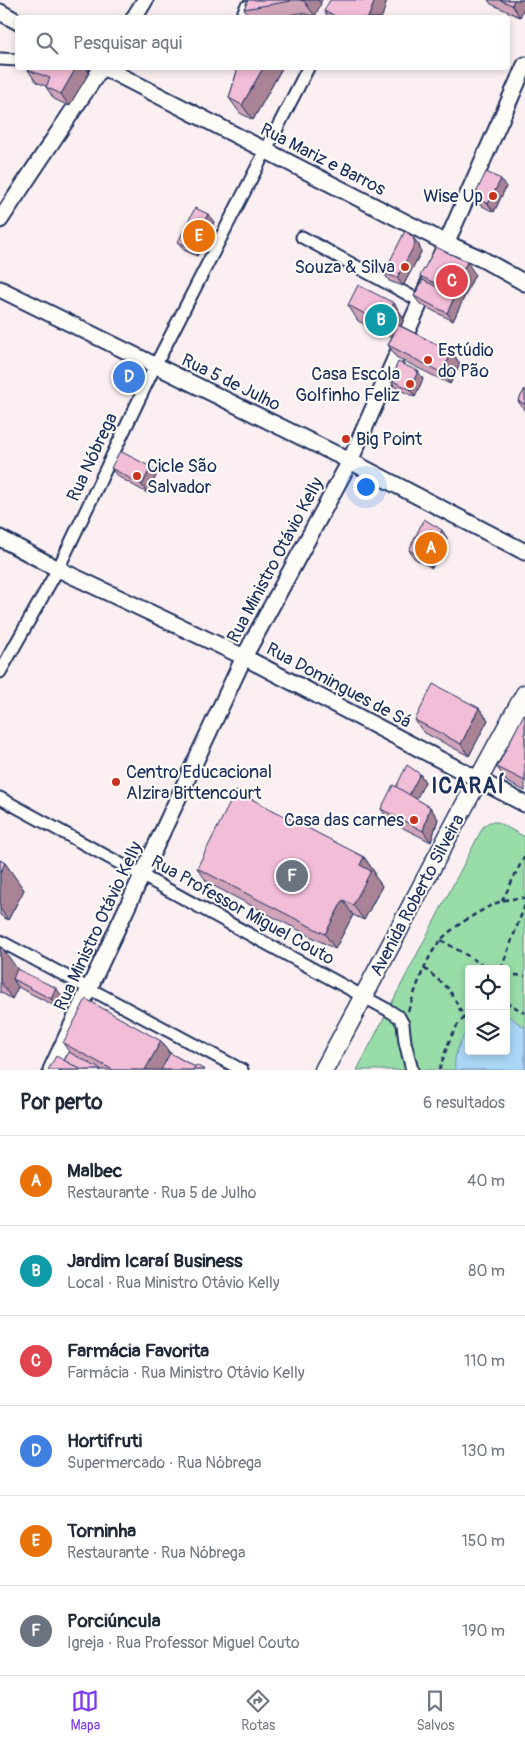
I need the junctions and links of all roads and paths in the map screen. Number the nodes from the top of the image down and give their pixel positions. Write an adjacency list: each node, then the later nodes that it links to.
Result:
1 (145, 0): 4 (street)
2 (246, 7): 5 (street)
3 (0, 12): 6 (street)
4 (136, 15)
5 (242, 15)
6 (15, 20)
7 (0, 60): 8 (street)
8 (15, 60)
9 (525, 65): 16 (street, Rua Ministro Otávio Kelly)
10 (100, 70): 14 (street)
11 (109, 70): 13 (street, Rua Mariz e Barros)
12 (307, 70): 13 (street, Rua Nóbrega)
13 (264, 150): 16 (street, Rua Mariz e Barros); 20 (street, Rua Nóbrega)
14 (0, 220)
15 (302, 237): 19 (street)
16 (446, 242): 17 (street, Rua Mariz e Barros); 19 (street, Rua Ministro Otávio Kelly)
17 (525, 283)
18 (0, 290): 20 (street, Rua 5 de Julho)
19 (420, 301): 21 (street, Rua Ministro Otávio Kelly)
20 (155, 366): 21 (street, Rua 5 de Julho); 24 (street, Rua Nóbrega)
21 (350, 461): 23 (street, Rua 5 de Julho); 25 (street, Rua Ministro Otávio Kelly)
22 (0, 538): 24 (street, Rua Domingues de Sá)
23 (525, 552)
24 (58, 569): 25 (street, Rua Domingues de Sá); 26 (street, Rua Nóbrega)
25 (244, 657): 28 (street, Rua Domingues de Sá); 32 (street, Rua Ministro Otávio Kelly)
26 (0, 672)
27 (525, 694): 28 (main road, Avenida Roberto Silveira)
28 (478, 780): 30 (street, Rua Domingues de Sá); 44 (main road, Avenida Roberto Silveira)
29 (0, 798): 32 (street, Rua Professor Miguel Couto)
30 (525, 804)
31 (525, 855): 34 (path)
32 (142, 875): 43 (street, Rua Ministro Otávio Kelly); 44 (street, Rua Professor Miguel Couto)
33 (525, 898): 34 (path)
34 (501, 901): 36 (path)
35 (525, 905): 39 (path)
36 (441, 940): 38 (path); 40 (path)
37 (0, 941): 43 (street)
38 (483, 965)
39 (502, 965)
40 (424, 968): 47 (path); 48 (path)
41 (510, 974): 42 (path)
42 (525, 976)
43 (90, 989): 49 (street, Rua Ministro Otávio Kelly); 50 (street)
44 (364, 996): 48 (street, Rua Professor Miguel Couto); 51 (main road, Avenida Roberto Silveira)
45 (510, 1004): 46 (path)
46 (525, 1013)
47 (464, 1017): 53 (path)
48 (404, 1024): 52 (street)
49 (51, 1070)
50 (242, 1070)
51 (324, 1070)
52 (412, 1070)
53 (439, 1070)

